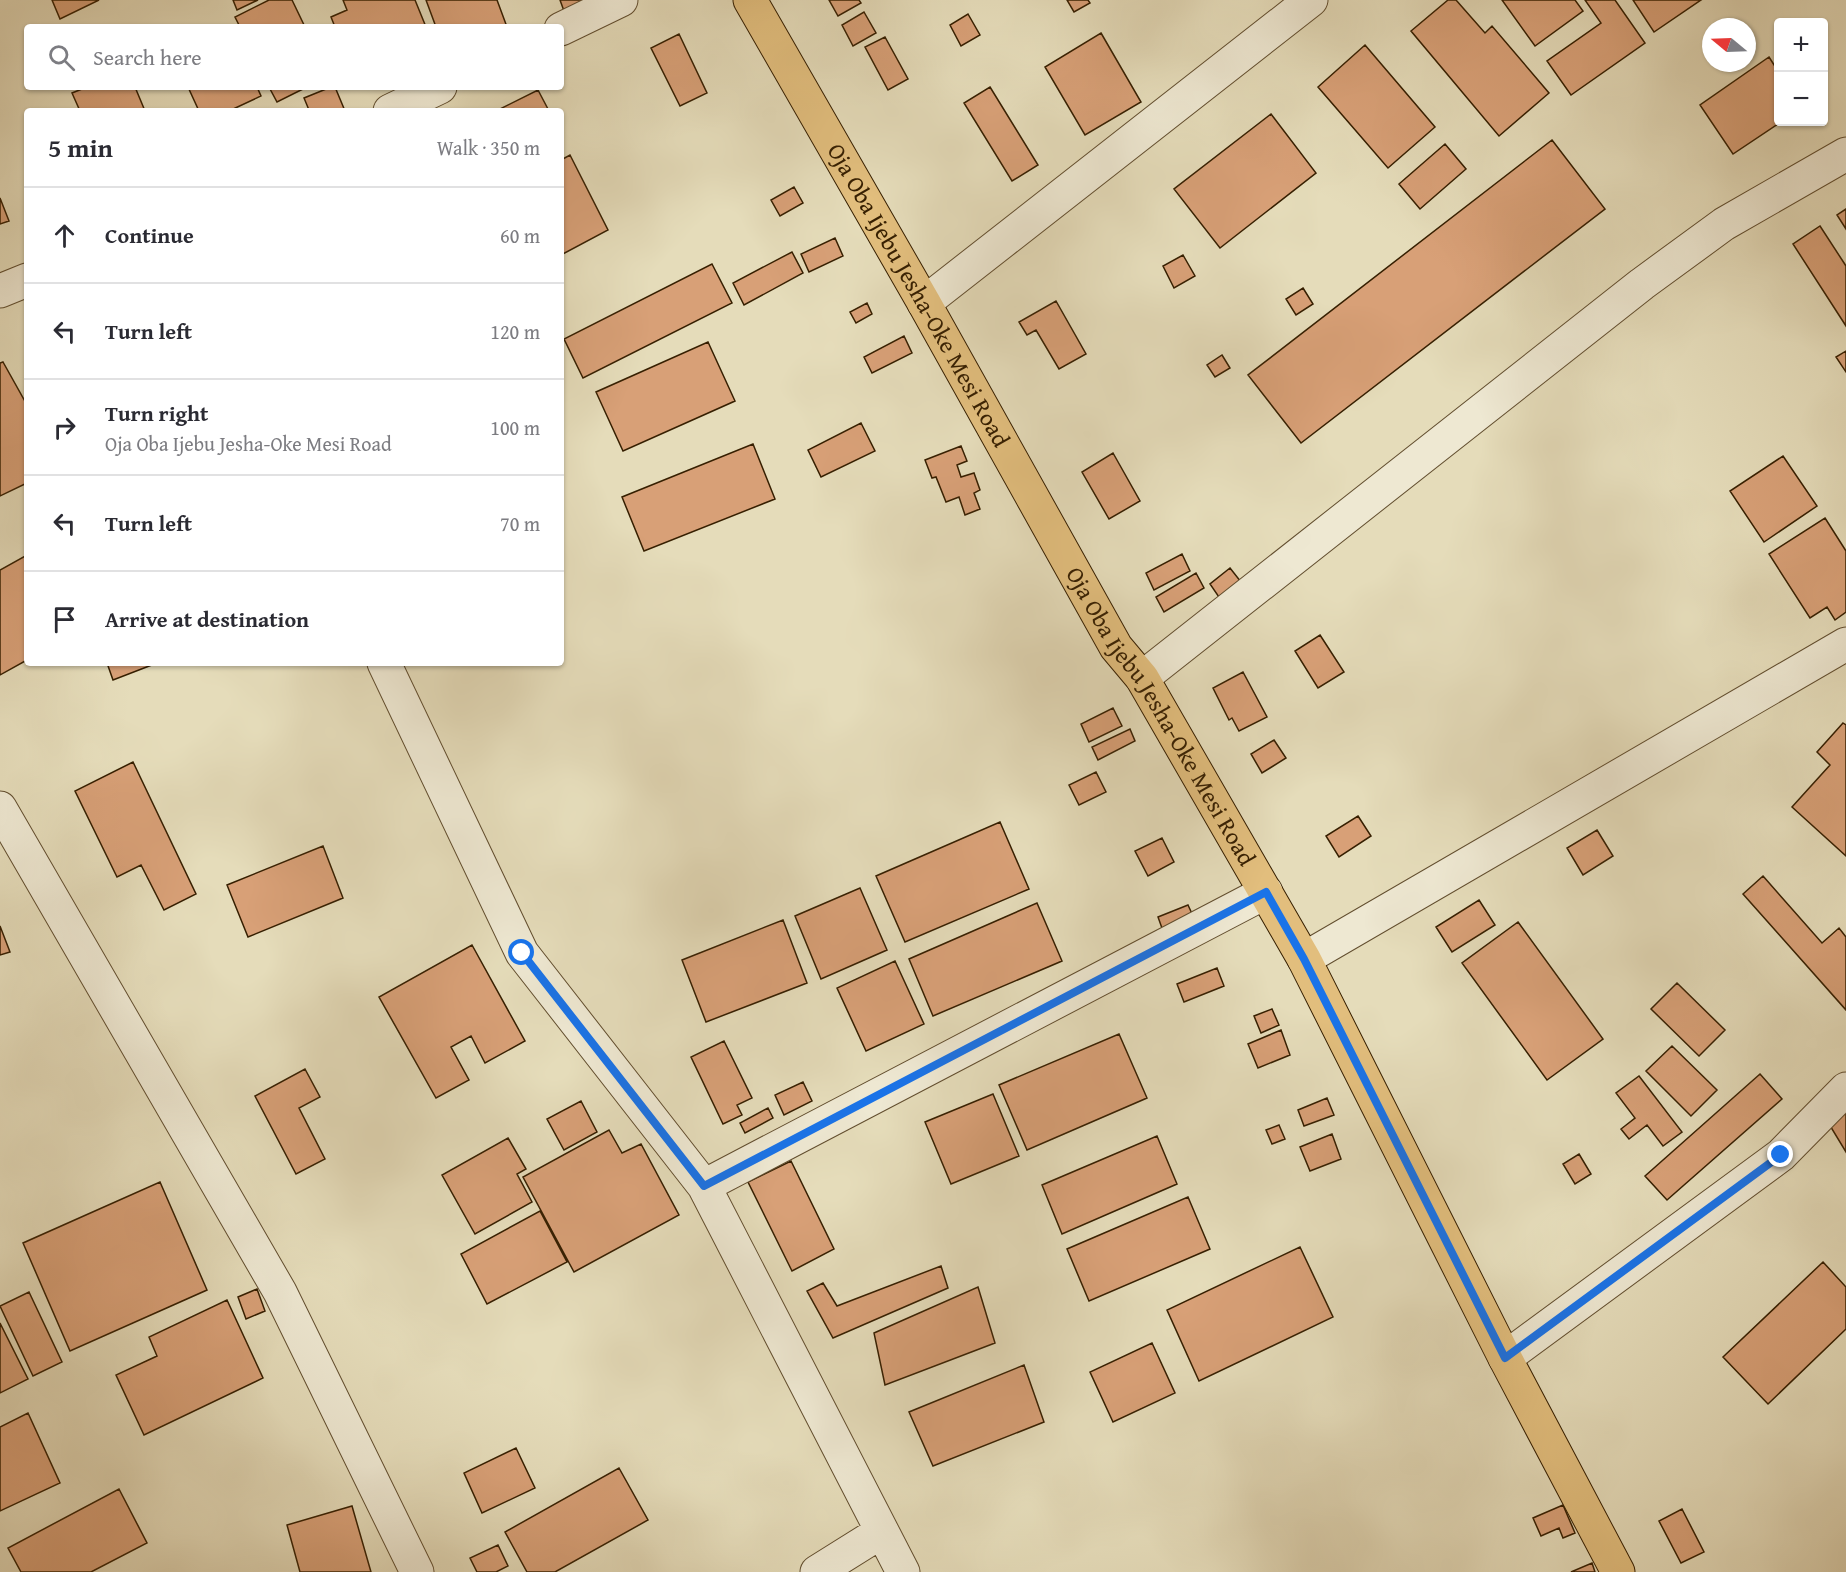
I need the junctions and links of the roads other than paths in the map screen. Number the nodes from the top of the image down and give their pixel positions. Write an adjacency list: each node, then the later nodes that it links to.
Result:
1 (621, 0): 4 (street)
2 (750, 0): 10 (main road, Oja Oba Ijebu Jesha-Oke Mesi Road)
3 (1311, 0): 10 (street)
4 (564, 28)
5 (434, 90): 6 (street)
6 (396, 108)
7 (1846, 154): 13 (street)
8 (24, 281): 9 (street)
9 (0, 291)
10 (924, 303): 13 (main road, Oja Oba Ijebu Jesha-Oke Mesi Road)
11 (1846, 644): 16 (street)
12 (385, 666): 18 (street)
13 (1142, 678): 15 (main road, Oja Oba Ijebu Jesha-Oke Mesi Road)
14 (0, 808): 21 (street)
15 (1266, 892): 16 (main road, Oja Oba Ijebu Jesha-Oke Mesi Road); 18 (street)
16 (1304, 959): 19 (main road, Oja Oba Ijebu Jesha-Oke Mesi Road)
17 (1846, 1089): 19 (street)
18 (704, 1186): 20 (street)
19 (1505, 1358): 24 (main road, Oja Oba Ijebu Jesha-Oke Mesi Road)
20 (881, 1532): 22 (street); 23 (street)
21 (417, 1572)
22 (817, 1572)
23 (903, 1572)
24 (1618, 1572)

